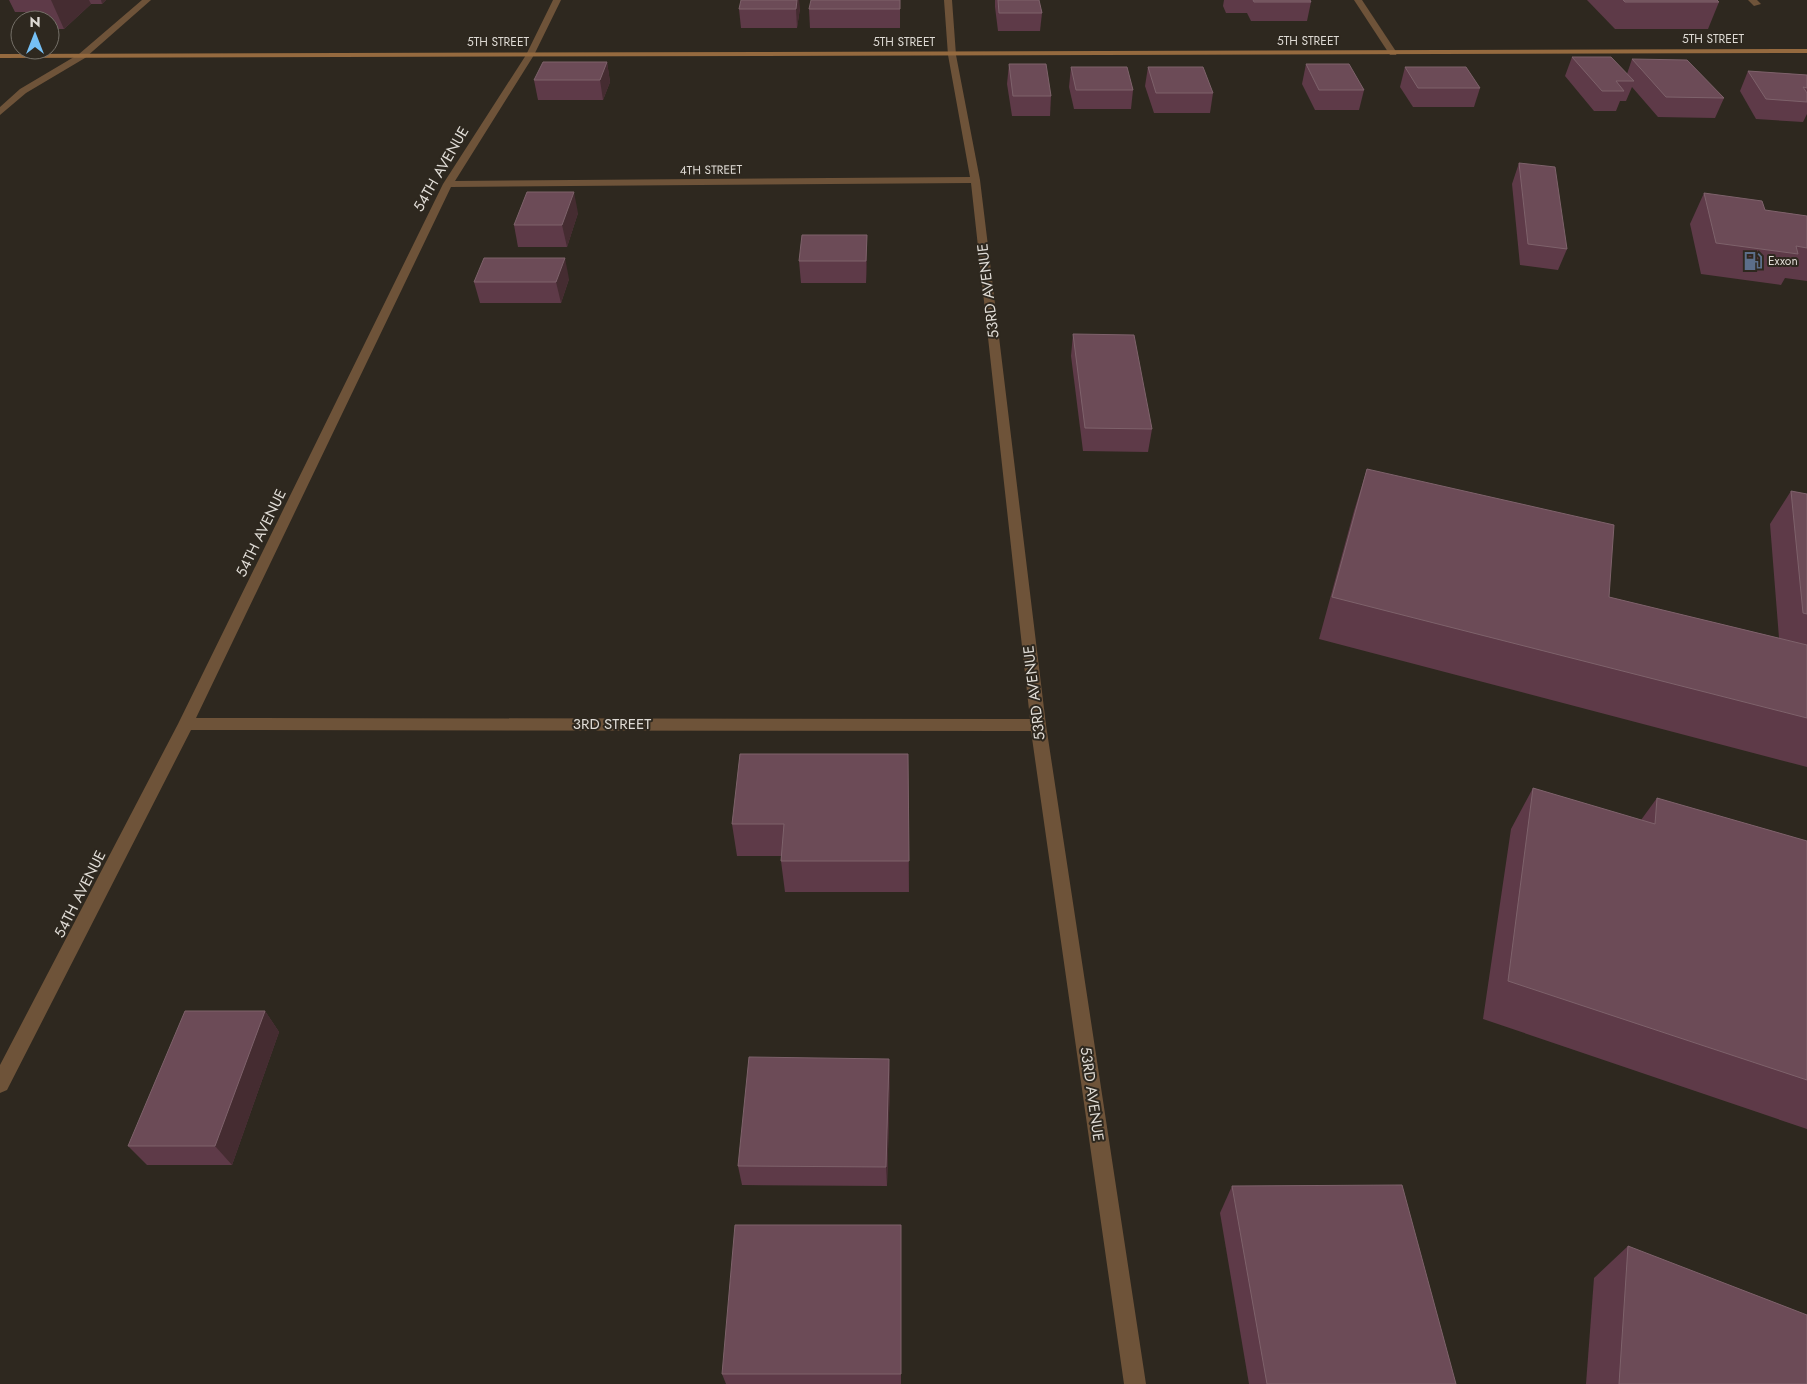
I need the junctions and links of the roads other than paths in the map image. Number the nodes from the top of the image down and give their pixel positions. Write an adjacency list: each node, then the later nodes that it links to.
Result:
1 (147, 0): 10 (street)
2 (557, 0): 7 (street, 54TH AVENUE)
3 (948, 0): 8 (street, 53RD AVENUE)
4 (1358, 0): 6 (street)
5 (1807, 51): 6 (street, 5TH STREET)
6 (1393, 54): 8 (street, 5TH STREET)
7 (530, 55): 8 (street, 5TH STREET); 10 (street, 5TH STREET); 13 (street, 54TH AVENUE)
8 (952, 55): 12 (street, 53RD AVENUE)
9 (0, 56): 10 (street, 5TH STREET)
10 (82, 56): 11 (street)
11 (0, 112)
12 (975, 180): 13 (street, 4TH STREET); 15 (street, 53RD AVENUE)
13 (448, 184): 14 (street, 54TH AVENUE)
14 (186, 724): 15 (street, 3RD STREET); 16 (street, 54TH AVENUE)
15 (1038, 725): 17 (street, 53RD AVENUE)
16 (0, 1084)
17 (1136, 1384)

